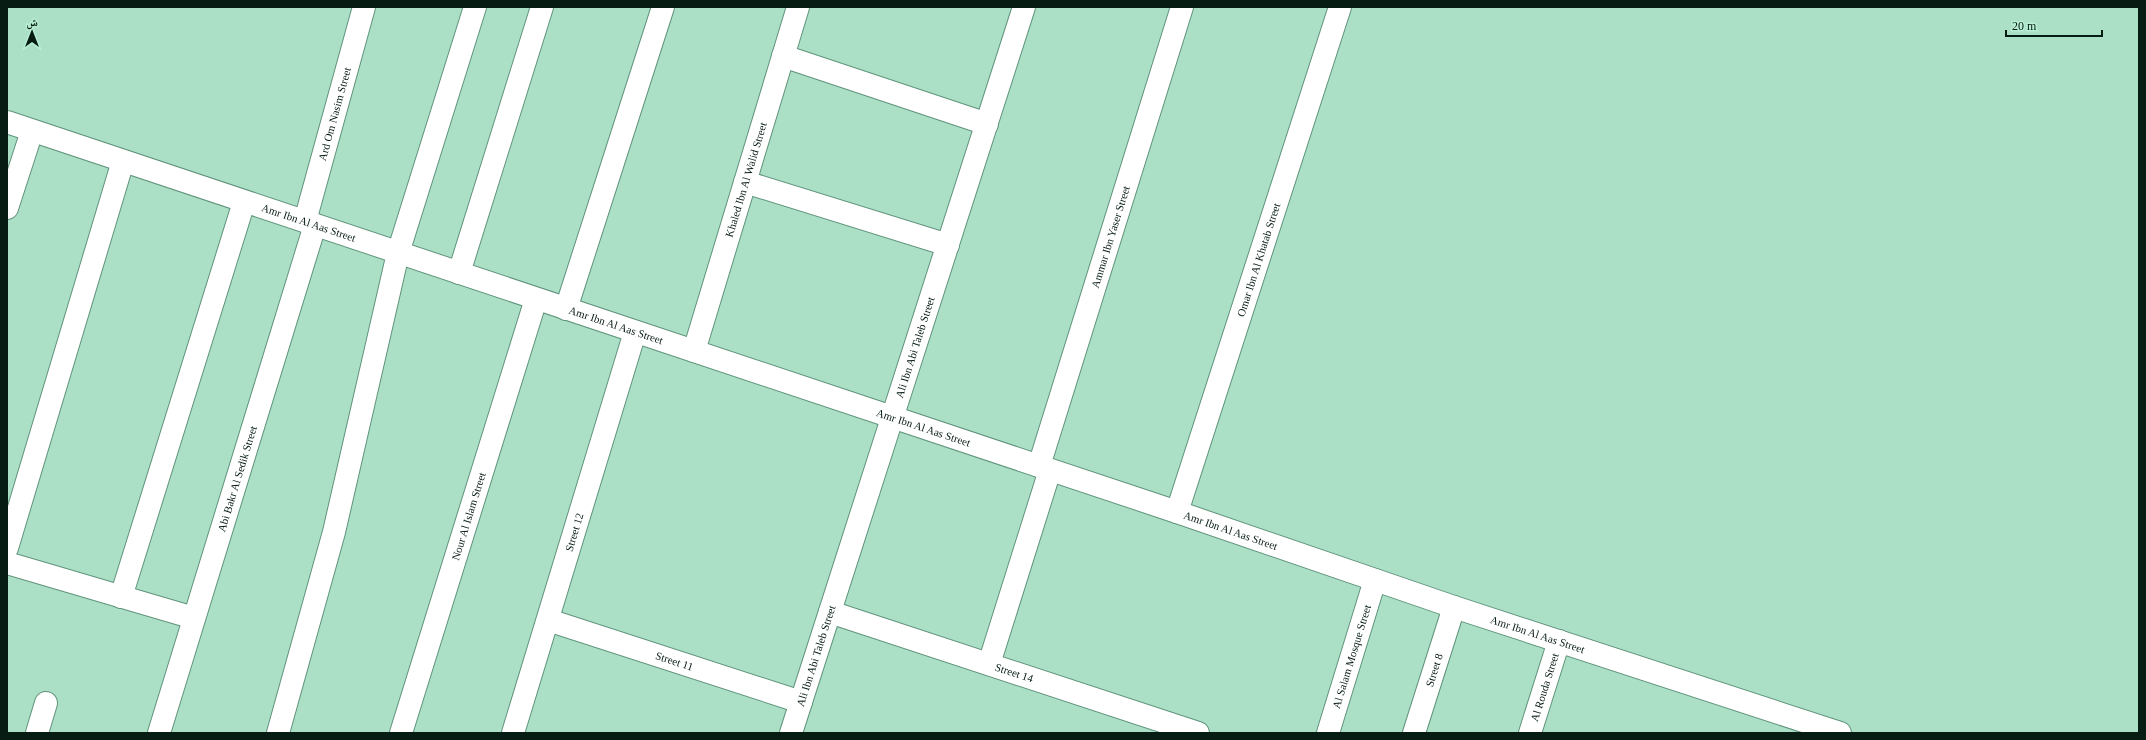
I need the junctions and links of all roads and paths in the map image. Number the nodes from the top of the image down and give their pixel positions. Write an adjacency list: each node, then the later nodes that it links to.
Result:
1 (364, 7): 17 (street, Ard Om Nasim Street)
2 (476, 7): 19 (street)
3 (542, 7): 20 (street)
4 (663, 7): 22 (street)
5 (798, 7): 9 (street, Khaled Ibn Al Walid Street)
6 (1024, 7): 11 (street, Ali Ibn Abi Taleb Street)
7 (1182, 7): 26 (street, Ammar Ibn Yaser Street)
8 (1340, 7): 27 (street, Omar Ibn Al Khatab Street)
9 (783, 56): 11 (street); 14 (street, Khaled Ibn Al Walid Street)
10 (7, 122): 12 (street, Amr Ibn Al Aas Street)
11 (986, 124): 18 (street, Ali Ibn Abi Taleb Street)
12 (32, 131): 13 (street, Amr Ibn Al Aas Street); 16 (street)
13 (124, 161): 15 (street, Amr Ibn Al Aas Street); 28 (street)
14 (745, 182): 18 (street); 24 (street, Khaled Ibn Al Walid Street)
15 (244, 202): 17 (street, Amr Ibn Al Aas Street); 31 (street)
16 (7, 208)
17 (310, 223): 19 (street, Amr Ibn Al Aas Street); 34 (street, Abi Bakr Al Sedik Street)
18 (948, 245): 25 (street, Ali Ibn Abi Taleb Street)
19 (398, 253): 20 (street, Amr Ibn Al Aas Street); 42 (street)
20 (459, 273): 21 (street, Amr Ibn Al Aas Street)
21 (536, 299): 22 (street, Amr Ibn Al Aas Street); 43 (street, Nour Al Islam Street)
22 (566, 309): 23 (street, Amr Ibn Al Aas Street)
23 (635, 332): 24 (street, Amr Ibn Al Aas Street); 35 (street, Street 12)
24 (694, 351): 25 (street, Amr Ibn Al Aas Street)
25 (892, 417): 26 (street, Amr Ibn Al Aas Street); 33 (street, Ali Ibn Abi Taleb Street)
26 (1044, 468): 27 (street, Amr Ibn Al Aas Street); 37 (street, Ammar Ibn Yaser Street)
27 (1177, 512): 30 (street, Amr Ibn Al Aas Street)
28 (7, 548)
29 (7, 563): 31 (street)
30 (1375, 580): 32 (street, Amr Ibn Al Aas Street); 47 (street, Al Salam Mosque Street)
31 (121, 597): 34 (street)
32 (1454, 607): 36 (street, Amr Ibn Al Aas Street); 48 (street, Street 8)
33 (830, 612): 37 (street, Street 14); 38 (street, Ali Ibn Abi Taleb Street)
34 (194, 618): 41 (street, Abi Bakr Al Sedik Street)
35 (548, 620): 38 (street, Street 11); 44 (street, Street 12)
36 (1560, 642): 49 (street, Al Rouda Street); 50 (street, Amr Ibn Al Aas Street)
37 (989, 664): 46 (street, Street 14)
38 (801, 702): 45 (street, Ali Ibn Abi Taleb Street)
39 (46, 703): 40 (street)
40 (37, 733)
41 (159, 733)
42 (278, 733)
43 (401, 733)
44 (513, 733)
45 (792, 733)
46 (1198, 733)
47 (1328, 733)
48 (1414, 733)
49 (1530, 733)
50 (1840, 733)

